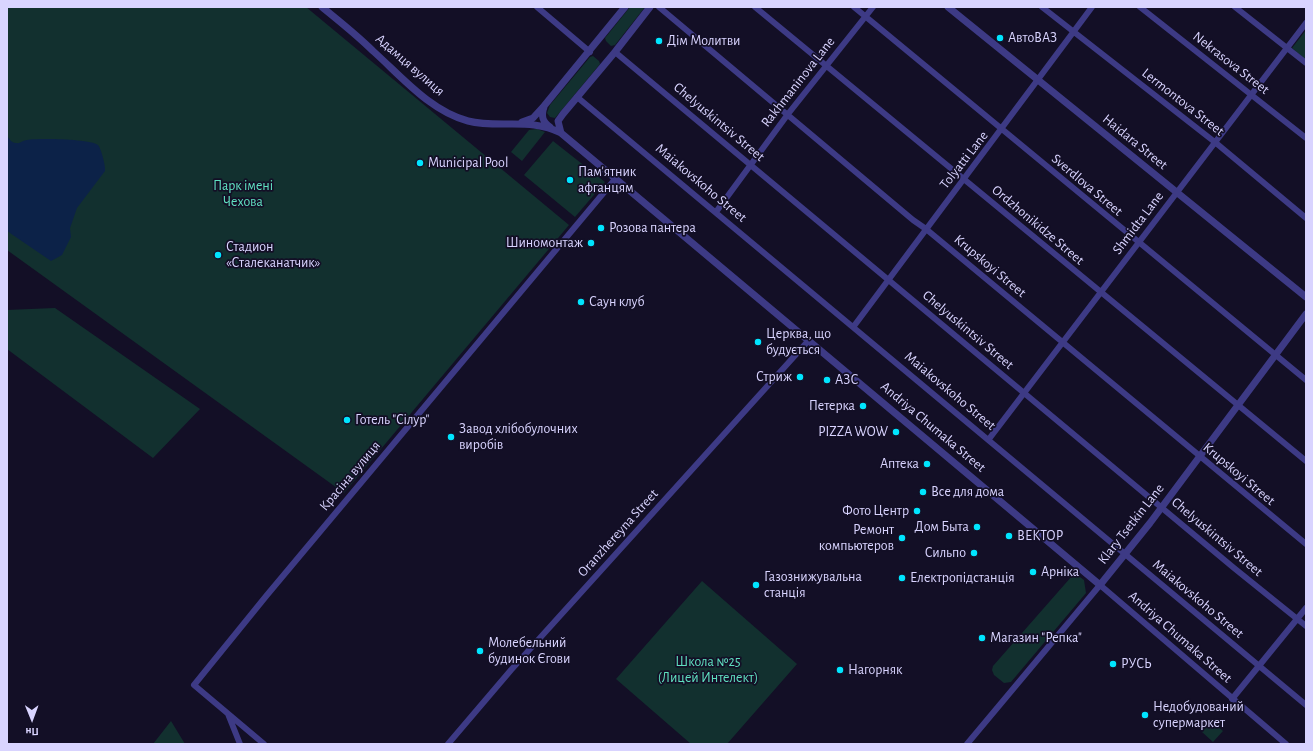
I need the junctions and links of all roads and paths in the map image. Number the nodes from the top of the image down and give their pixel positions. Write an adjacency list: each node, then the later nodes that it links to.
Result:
1 (537, 7): 18 (street)
2 (625, 7): 18 (street)
3 (650, 7): 19 (street)
4 (659, 7): 26 (street, Krupskoyi Street)
5 (755, 7): 21 (street, Ordzhonikidze Street)
6 (854, 7): 14 (street, Sverdlova Street)
7 (872, 7): 14 (street, Rakhmaninova Lane)
8 (948, 7): 22 (street, Haidara Street)
9 (1042, 7): 16 (street, Lermontova Street)
10 (1092, 7): 16 (street, Tolyatti Lane)
11 (1140, 7): 23 (street, Nekrasova Street)
12 (1235, 7): 17 (street)
13 (326, 8): 27 (street, Адамця вулиця)
14 (865, 16): 21 (street, Rakhmaninova Lane); 29 (street, Sverdlova Street)
15 (1306, 23): 17 (street, Shmidta Lane)
16 (1074, 32): 22 (street, Tolyatti Lane); 32 (street, Lermontova Street)
17 (1287, 48): 20 (street); 23 (street, Shmidta Lane)
18 (590, 52): 25 (street)
19 (615, 52): 24 (street); 33 (street, Chelyuskintsiv Street)
20 (1306, 63)
21 (826, 65): 26 (street, Rakhmaninova Lane); 35 (street, Ordzhonikidze Street)
22 (1039, 80): 29 (street, Tolyatti Lane); 36 (street, Haidara Street)
23 (1251, 94): 31 (street, Nekrasova Street); 32 (street, Shmidta Lane)
24 (577, 96): 30 (street); 37 (street, Maiakovskoho Street)
25 (544, 106): 27 (street); 28 (street)
26 (788, 114): 33 (street, Rakhmaninova Lane); 39 (street, Krupskoyi Street)
27 (519, 124): 28 (street, Адамця вулиця)
28 (550, 127): 30 (street, Адамця вулиця)
29 (1002, 130): 35 (street, Tolyatti Lane); 40 (street, Sverdlova Street)
30 (561, 133): 34 (street, Andriya Chumaka Street)
31 (1306, 138)
32 (1216, 142): 36 (street, Shmidta Lane); 38 (street, Lermontova Street)
33 (751, 164): 37 (street, Rakhmaninova Lane); 41 (street, Chelyuskintsiv Street)
34 (616, 178): 46 (street, Andriya Chumaka Street); 65 (street, Красіна вулиця)
35 (964, 179): 39 (street, Tolyatti Lane); 42 (street, Ordzhonikidze Street)
36 (1176, 192): 40 (street, Shmidta Lane); 43 (street, Haidara Street)
37 (716, 212): 45 (street, Maiakovskoho Street)
38 (1306, 218)
39 (926, 229): 41 (street, Tolyatti Lane); 47 (street, Krupskoyi Street)
40 (1138, 242): 42 (street, Shmidta Lane); 48 (street, Sverdlova Street)
41 (889, 279): 45 (street, Tolyatti Lane); 50 (street, Chelyuskintsiv Street)
42 (1101, 292): 47 (street, Shmidta Lane); 51 (street, Ordzhonikidze Street)
43 (1306, 298)
44 (1306, 314): 48 (street, Klary Tsetkin Lane)
45 (854, 326): 52 (street, Maiakovskoho Street)
46 (809, 340): 58 (street, Andriya Chumaka Street); 68 (street, Oranzhereyna Street)
47 (1063, 343): 50 (street, Shmidta Lane); 53 (street, Krupskoyi Street)
48 (1274, 354): 49 (street, Sverdlova Street); 51 (street, Klary Tsetkin Lane)
49 (1306, 380)
50 (1024, 392): 52 (street, Shmidta Lane); 55 (street, Chelyuskintsiv Street)
51 (1237, 404): 53 (street, Klary Tsetkin Lane); 54 (street, Ordzhonikidze Street)
52 (990, 439): 57 (street, Maiakovskoho Street)
53 (1200, 456): 55 (street, Klary Tsetkin Lane); 56 (street, Krupskoyi Street)
54 (1306, 460)
55 (1161, 507): 57 (street, Klary Tsetkin Lane); 60 (street, Chelyuskintsiv Street)
56 (1306, 544)
57 (1125, 554): 58 (street, Klary Tsetkin Lane); 62 (street, Maiakovskoho Street)
58 (1100, 585): 63 (street, Andriya Chumaka Street); 69 (street, Klary Tsetkin Lane)
59 (1306, 608): 60 (street)
60 (1297, 619): 61 (street, Chelyuskintsiv Street); 62 (street)
61 (1306, 626)
62 (1260, 666): 63 (street); 64 (street, Maiakovskoho Street)
63 (1232, 699): 70 (street, Andriya Chumaka Street)
64 (1306, 705)
65 (227, 712): 66 (street); 67 (street, Красіна вулиця)
66 (240, 744)
67 (264, 744)
68 (448, 744)
69 (967, 744)
70 (1286, 744)

